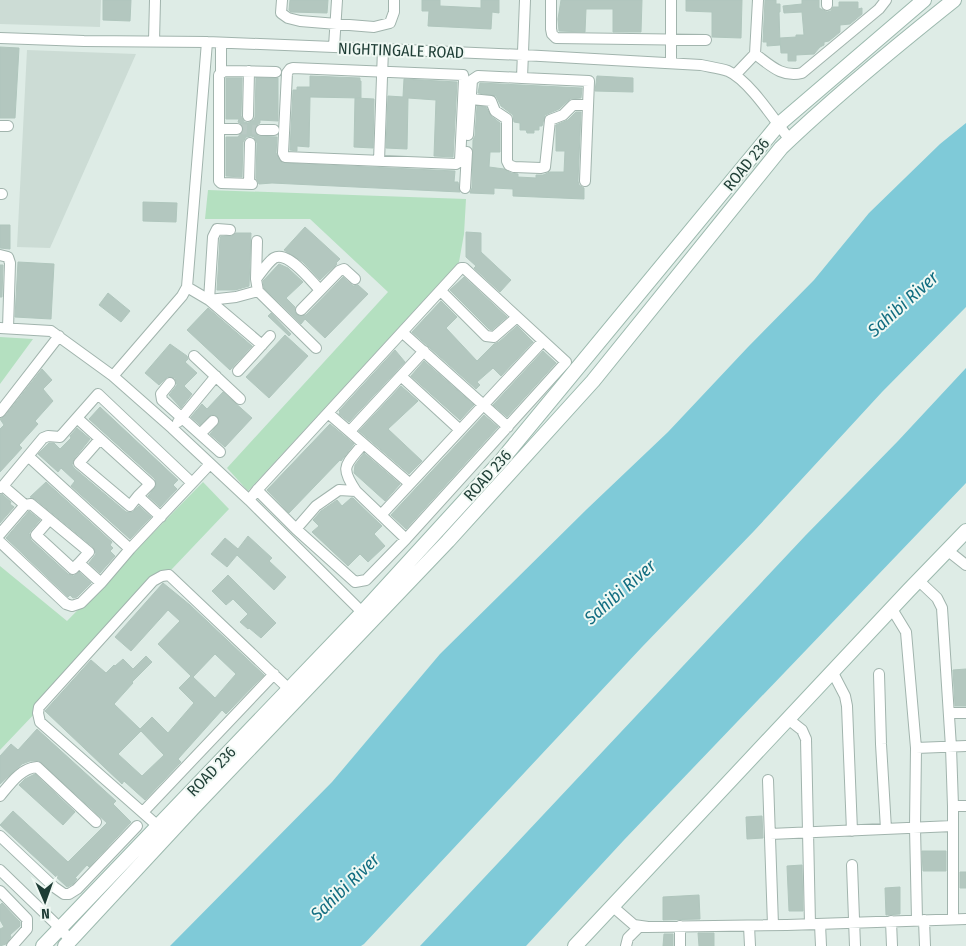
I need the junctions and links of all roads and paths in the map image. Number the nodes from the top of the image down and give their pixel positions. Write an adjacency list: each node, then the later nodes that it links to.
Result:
1 (156, 0): 14 (street)
2 (282, 0): 12 (street)
3 (337, 0): 12 (street)
4 (394, 0): 12 (street)
5 (525, 0): 22 (street)
6 (552, 0): 15 (street)
7 (672, 0): 15 (street)
8 (758, 0): 21 (street)
9 (886, 0): 21 (street)
10 (924, 0): 33 (street, ROAD 236)
11 (954, 0): 38 (street)
12 (335, 24): 19 (street)
13 (0, 38): 14 (street, NIGHTINGALE ROAD)
14 (154, 40): 17 (street, NIGHTINGALE ROAD)
15 (671, 40): 16 (street); 23 (street)
16 (706, 40)
17 (207, 42): 18 (street, NIGHTINGALE ROAD); 48 (street)
18 (221, 43): 19 (street, NIGHTINGALE ROAD); 25 (street)
19 (334, 47): 20 (street, NIGHTINGALE ROAD)
20 (383, 49): 22 (street, NIGHTINGALE ROAD); 27 (street)
21 (755, 54): 28 (street)
22 (524, 55): 23 (street, NIGHTINGALE ROAD); 29 (street)
23 (671, 63): 28 (street, NIGHTINGALE ROAD)
24 (249, 71): 25 (street); 26 (street); 32 (street)
25 (220, 72): 34 (street)
26 (276, 72)
27 (382, 72): 40 (street); 40 (street); 40 (street)
28 (735, 75): 33 (street, NIGHTINGALE ROAD)
29 (522, 78): 30 (street); 31 (street)
30 (471, 99): 31 (street); 42 (street)
31 (588, 105): 41 (street)
32 (248, 116)
33 (778, 125): 38 (street, NIGHTINGALE ROAD); 109 (street, ROAD 236)
34 (219, 129): 35 (street); 39 (street)
35 (236, 129)
36 (261, 130): 37 (street)
37 (274, 130)
38 (790, 140): 109 (street)
39 (250, 143)
40 (380, 161)
41 (585, 181)
42 (465, 188)
43 (230, 230): 52 (street)
44 (257, 241): 46 (street)
45 (0, 255): 55 (street)
46 (256, 279): 49 (street); 51 (street)
47 (355, 279): 49 (street)
48 (188, 286): 52 (street); 65 (street)
49 (320, 290): 53 (street)
50 (441, 290): 54 (street); 54 (street); 56 (street)
51 (258, 291): 52 (street); 61 (street)
52 (209, 300): 60 (street)
53 (302, 310)
54 (517, 317): 59 (street)
55 (4, 328): 57 (street)
56 (403, 333): 62 (street); 72 (street)
57 (59, 336): 65 (street); 71 (street)
58 (270, 336): 60 (street)
59 (543, 341): 70 (street); 76 (street)
60 (262, 345): 64 (street)
61 (316, 348)
62 (424, 351): 67 (street); 70 (street)
63 (194, 356): 66 (street)
64 (238, 371)
65 (113, 376): 77 (street)
66 (216, 376): 69 (street); 74 (street)
67 (401, 376): 78 (street); 79 (street)
68 (170, 383): 74 (street)
69 (240, 398)
70 (483, 405): 76 (street); 78 (street)
71 (0, 412)
72 (328, 413): 79 (street); 89 (street)
73 (77, 418): 81 (street); 84 (street); 86 (street)
74 (181, 418): 77 (street); 80 (street)
75 (213, 421): 80 (street)
76 (508, 427): 100 (street)
77 (172, 428): 85 (street)
78 (460, 430): 87 (street)
79 (350, 431): 82 (street)
80 (200, 434): 83 (street)
81 (100, 439): 91 (street); 91 (street)
82 (363, 444): 87 (street); 90 (street)
83 (220, 452)
84 (28, 456): 88 (street); 102 (street)
85 (210, 464): 86 (street); 92 (street)
86 (192, 483): 95 (street)
87 (409, 484): 94 (street)
88 (2, 487): 93 (street)
89 (256, 490): 92 (street); 97 (street)
90 (356, 491): 94 (street); 97 (street)
91 (138, 496): 95 (street)
92 (249, 500): 109 (street)
93 (25, 505): 96 (street); 99 (street)
94 (381, 515): 100 (street)
95 (161, 517): 102 (street)
96 (49, 520): 104 (street); 104 (street)
97 (296, 529): 100 (street)
98 (966, 531): 103 (street)
99 (0, 534)
100 (406, 540)
101 (0, 542): 107 (street)
102 (130, 549): 107 (street)
103 (947, 550): 105 (street); 106 (street)
104 (79, 563): 107 (street)
105 (966, 565)
106 (918, 580): 108 (street); 114 (street)
107 (101, 583)
108 (892, 609): 110 (street); 119 (street)
109 (367, 617): 113 (street, ROAD 236); 150 (street)
110 (832, 671): 116 (street); 131 (street)
111 (274, 674): 113 (street); 124 (street); 124 (street)
112 (880, 674): 130 (street)
113 (289, 689): 127 (street, ROAD 236)
114 (950, 713): 115 (street); 118 (street)
115 (966, 713)
116 (788, 719): 132 (street); 138 (street)
117 (966, 746): 118 (street)
118 (951, 747): 119 (street); 122 (street)
119 (916, 748): 129 (street)
120 (768, 780): 133 (street)
121 (0, 796): 125 (street)
122 (953, 806): 123 (street); 128 (street)
123 (966, 806)
124 (143, 812): 127 (street)
125 (96, 822)
126 (137, 826): 134 (street)
127 (158, 826): 149 (street, ROAD 236)
128 (953, 826): 129 (street); 139 (street)
129 (915, 828): 130 (street); 141 (street)
130 (886, 829): 131 (street)
131 (852, 830): 132 (street)
132 (808, 832): 133 (street); 144 (street)
133 (770, 834): 145 (street)
134 (0, 836)
135 (852, 865): 143 (street)
136 (0, 870): 149 (street)
137 (0, 891): 151 (street)
138 (612, 906): 148 (street); 153 (street)
139 (954, 919): 140 (street); 141 (street)
140 (966, 919)
141 (921, 920): 142 (street); 160 (street)
142 (891, 921): 143 (street); 159 (street)
143 (854, 923): 144 (street); 158 (street)
144 (815, 924): 145 (street); 157 (street)
145 (772, 925): 147 (street)
146 (680, 926): 147 (street); 148 (street); 155 (street)
147 (750, 926): 156 (street)
148 (639, 927): 154 (street)
149 (60, 928): 150 (street); 152 (street, ROAD 236)
150 (68, 943)
151 (12, 946)
152 (43, 946)
153 (575, 946)
154 (626, 946)
155 (680, 946)
156 (750, 946)
157 (821, 946)
158 (855, 946)
159 (892, 946)
160 (926, 946)

